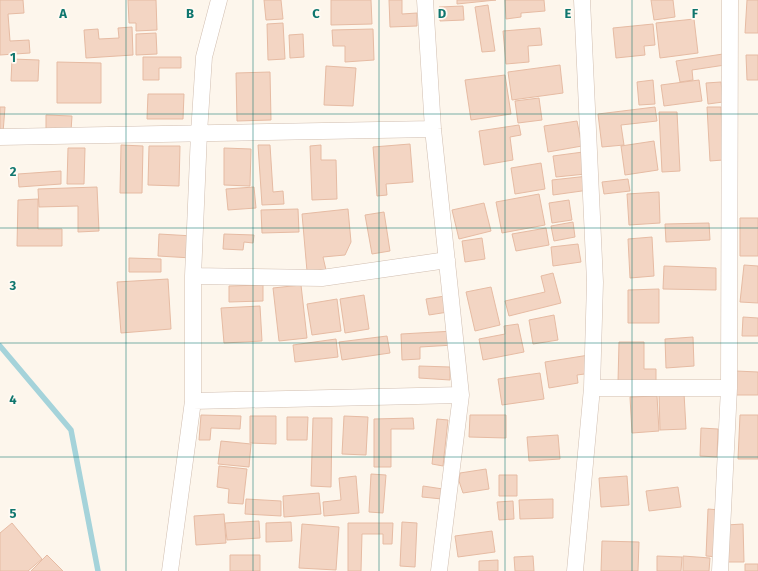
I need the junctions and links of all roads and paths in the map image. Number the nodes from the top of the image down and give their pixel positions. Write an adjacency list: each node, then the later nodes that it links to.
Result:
1 (220, 0): 6 (street)
2 (425, 0): 5 (street)
3 (582, 0): 10 (street)
4 (730, 0): 11 (street)
5 (432, 129): 6 (street); 8 (street)
6 (199, 133): 7 (street); 9 (street)
7 (0, 137)
8 (447, 260): 9 (street); 12 (street)
9 (193, 276): 13 (street)
10 (592, 388): 11 (street); 16 (street)
11 (729, 388): 17 (street)
12 (461, 395): 13 (street); 15 (street)
13 (193, 401): 14 (street)
14 (170, 571)
15 (439, 571)
16 (575, 571)
17 (720, 571)

